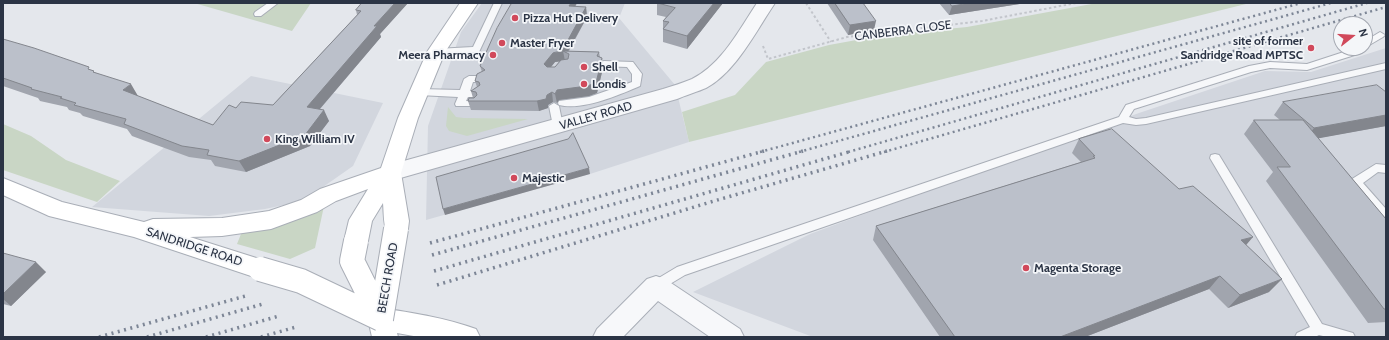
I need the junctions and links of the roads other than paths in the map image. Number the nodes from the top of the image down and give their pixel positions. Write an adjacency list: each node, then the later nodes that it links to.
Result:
1 (274, 3): 5 (lane)
2 (469, 3): 8 (main road, BEECH ROAD)
3 (498, 3): 8 (lane)
4 (766, 3): 17 (street, VALLEY ROAD)
5 (258, 14)
6 (1380, 34): 7 (lane)
7 (1373, 40)
8 (436, 52): 13 (main road, BEECH ROAD)
9 (1342, 56): 16 (lane)
10 (604, 64): 17 (lane)
11 (1386, 66): 16 (lane)
12 (481, 79): 14 (lane)
13 (419, 92): 14 (lane); 20 (main road, BEECH ROAD)
14 (463, 94): 15 (lane)
15 (474, 99)
16 (1123, 119): 24 (lane)
17 (558, 126): 20 (street, VALLEY ROAD)
18 (1215, 158): 26 (lane)
19 (1386, 169): 22 (lane)
20 (390, 173): 23 (main road); 25 (main road, BEECH ROAD, bridge); 25 (main road, BEECH ROAD, bridge)
21 (3, 186): 23 (main road, SANDRIDGE ROAD)
22 (1386, 217)
23 (135, 228): 25 (main road, SANDRIDGE ROAD, bridge)
24 (656, 286): 28 (street); 29 (street)
25 (383, 328): 27 (main road, SANDRIDGE ROAD)
26 (1318, 329): 30 (lane); 31 (lane)
27 (467, 337)
28 (606, 337)
29 (731, 337)
30 (1302, 337)
31 (1348, 337)

